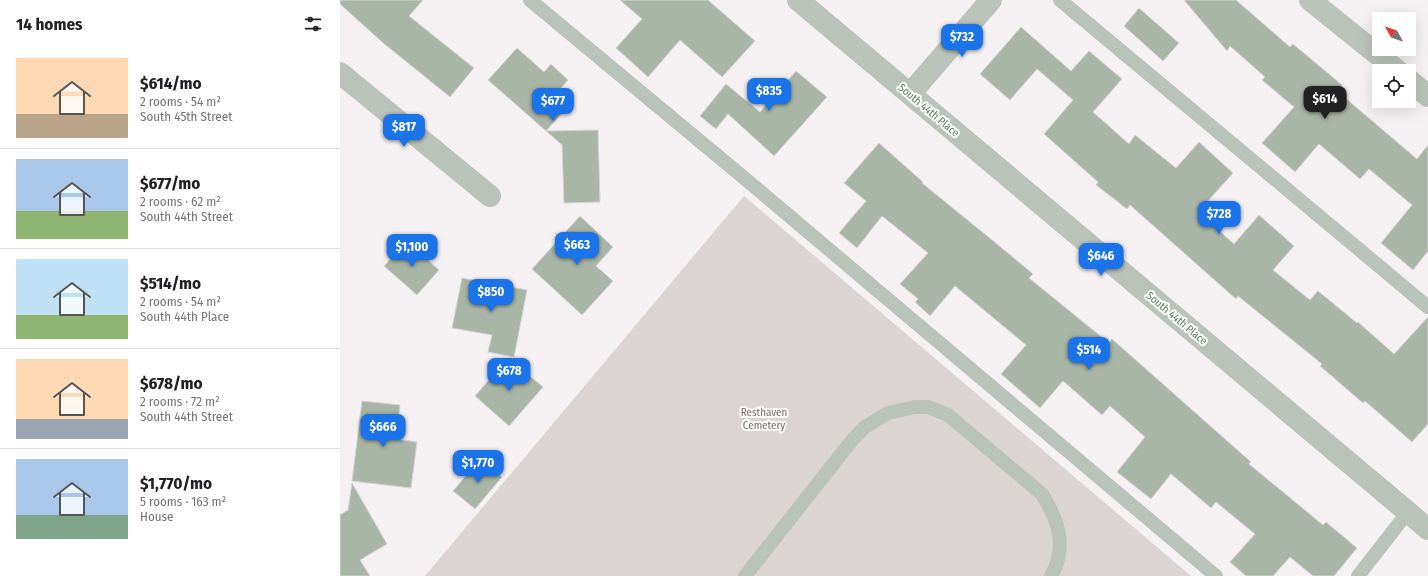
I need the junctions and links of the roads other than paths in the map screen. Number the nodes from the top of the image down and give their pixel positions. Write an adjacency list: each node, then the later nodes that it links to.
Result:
1 (530, 0): 17 (lane)
2 (798, 0): 9 (street, South 44th Place)
3 (990, 0): 9 (street)
4 (1060, 0): 12 (lane)
5 (1310, 0): 6 (street)
6 (1389, 64)
7 (340, 73): 11 (street)
8 (1416, 86): 10 (street)
9 (910, 94): 13 (street, South 44th Place)
10 (1428, 96)
11 (490, 196)
12 (1428, 307)
13 (1408, 512): 14 (street, South 44th Place); 18 (lane)
14 (1427, 525)
15 (745, 576): 16 (lane)
16 (1051, 576)
17 (1216, 576)
18 (1358, 576)

